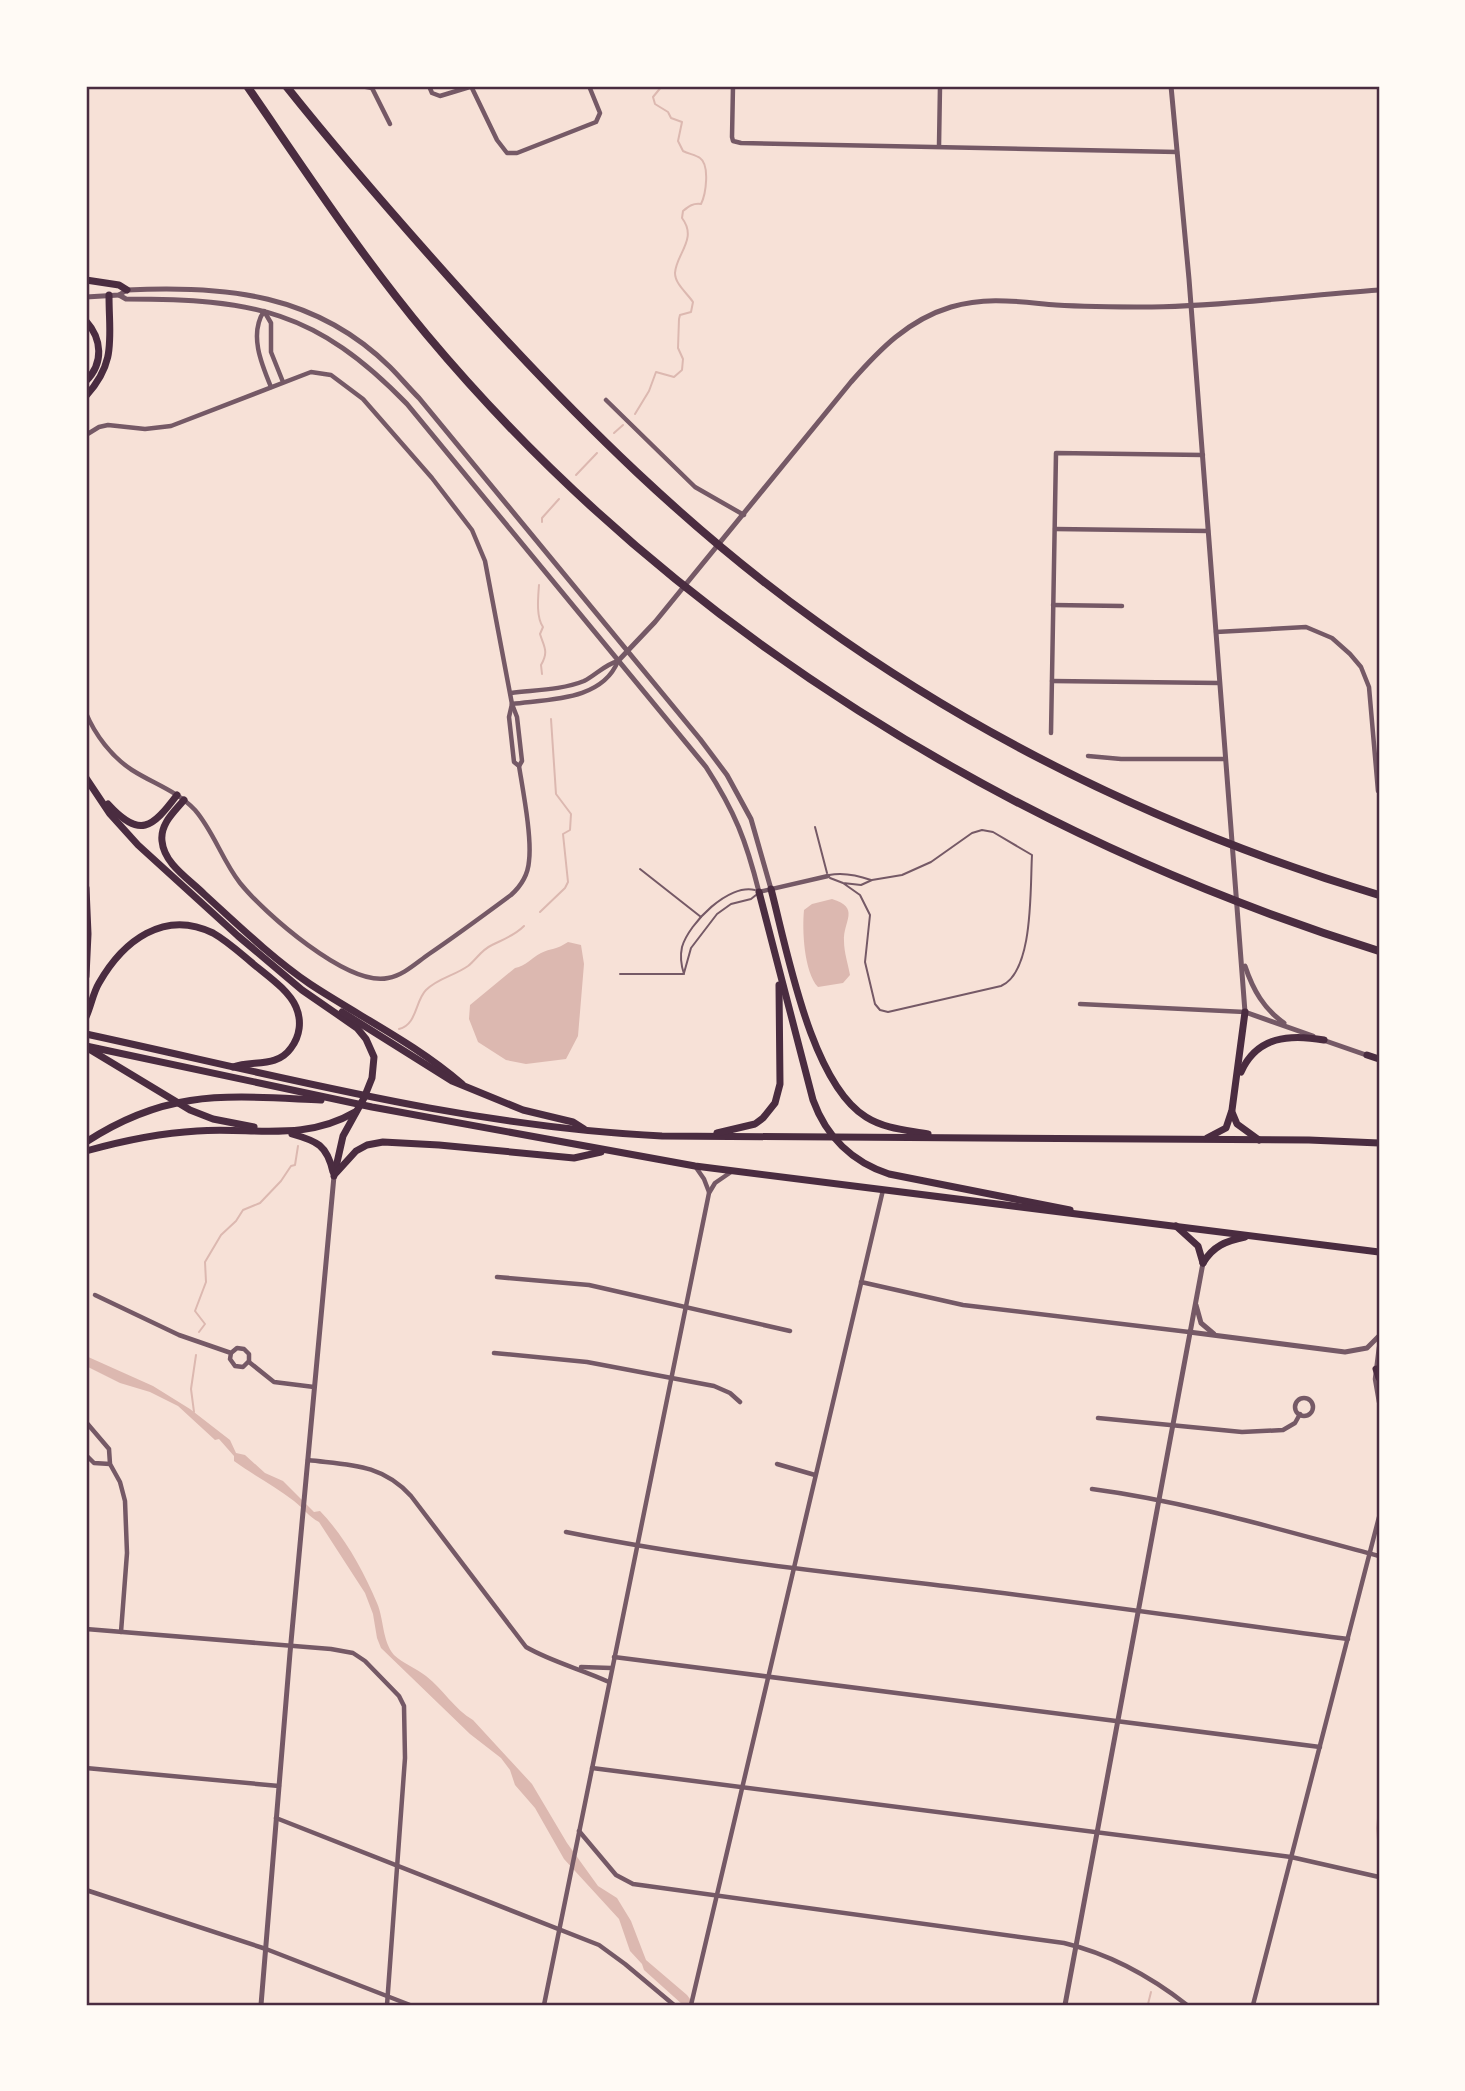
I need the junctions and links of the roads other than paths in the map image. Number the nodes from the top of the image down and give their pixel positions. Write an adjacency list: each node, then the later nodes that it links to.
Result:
1 (247, 86): 60 (highway)
2 (286, 86): 58 (highway)
3 (361, 86): 10 (street)
4 (429, 86): 5 (street)
5 (472, 86): 6 (street)
6 (589, 86)
7 (733, 86): 12 (street)
8 (940, 86): 12 (street)
9 (1171, 86): 13 (street)
10 (372, 87): 11 (street)
11 (390, 124)
12 (939, 146): 13 (street)
13 (1177, 152): 20 (street)
14 (86, 280): 15 (highway)
15 (127, 290): 17 (street); 36 (street)
16 (1379, 290): 20 (street)
17 (119, 295): 18 (street); 21 (street)
18 (108, 296): 19 (street); 26 (highway)
19 (86, 297)
20 (1191, 306): 29 (street); 30 (street)
21 (264, 311): 24 (street); 25 (street); 37 (street)
22 (86, 321): 23 (highway)
23 (86, 381)
24 (283, 382): 25 (street); 40 (street)
25 (271, 387): 28 (street)
26 (86, 396)
27 (606, 400): 30 (street)
28 (86, 435)
29 (1203, 455): 31 (street); 32 (street)
30 (744, 515): 36 (street)
31 (1055, 529): 32 (street); 33 (street)
32 (1208, 531): 35 (street)
33 (1053, 605): 34 (street); 38 (street)
34 (1122, 606)
35 (1215, 632): 39 (street); 47 (street)
36 (628, 652): 37 (street); 56 (street)
37 (618, 661): 40 (street); 41 (street); 57 (street)
38 (1052, 681): 39 (street); 43 (street)
39 (1219, 683): 45 (street)
40 (511, 692): 41 (street)
41 (512, 704): 49 (street)
42 (86, 713): 48 (street)
43 (1051, 733)
44 (1088, 757): 45 (street)
45 (1225, 759): 61 (street)
46 (88, 781): 48 (highway); 66 (highway)
47 (1378, 791)
48 (177, 794): 49 (street)
49 (184, 800): 78 (highway)
50 (815, 827): 52 (lane)
51 (640, 869): 59 (lane)
52 (828, 876): 53 (lane); 54 (lane); 56 (street)
53 (872, 880): 54 (lane); 54 (lane)
54 (843, 883)
55 (86, 888): 65 (highway)
56 (771, 889): 57 (street); 86 (highway)
57 (759, 892): 59 (lane); 62 (highway); 64 (lane)
58 (1379, 895)
59 (702, 918): 64 (lane)
60 (1379, 951)
61 (1242, 957): 68 (street); 70 (street)
62 (779, 970): 85 (highway); 98 (highway)
63 (620, 974): 64 (lane)
64 (684, 974)
65 (86, 976)
66 (297, 984): 78 (highway); 80 (highway)
67 (1080, 1004): 68 (street)
68 (1245, 1012): 70 (street); 77 (highway)
69 (87, 1015): 76 (highway)
70 (1296, 1030): 72 (street)
71 (86, 1034): 76 (highway)
72 (1324, 1040): 74 (street); 77 (highway)
73 (86, 1047): 79 (highway); 82 (highway)
74 (1367, 1055): 75 (highway)
75 (1379, 1060)
76 (233, 1067): 83 (highway)
77 (1236, 1082): 81 (highway)
78 (462, 1084): 83 (highway)
79 (340, 1100): 89 (highway); 92 (highway)
80 (356, 1111): 84 (highway); 95 (highway)
81 (1232, 1111): 87 (highway); 88 (highway)
82 (261, 1130): 84 (highway); 91 (highway)
83 (588, 1131): 85 (highway)
84 (287, 1132): 95 (highway)
85 (701, 1136): 86 (highway)
86 (949, 1138): 87 (highway)
87 (1204, 1139): 88 (highway)
88 (1260, 1140): 90 (highway)
89 (86, 1142)
90 (1379, 1143)
91 (86, 1151)
92 (605, 1151): 93 (highway); 95 (highway)
93 (695, 1166): 94 (highway); 97 (street)
94 (731, 1171): 96 (highway); 97 (street)
95 (334, 1176): 119 (street)
96 (883, 1190): 98 (highway); 104 (street)
97 (709, 1193): 107 (street)
98 (1117, 1219): 99 (highway)
99 (1175, 1226): 100 (highway); 102 (highway)
100 (1252, 1236): 101 (highway); 102 (highway)
101 (1379, 1252)
102 (1203, 1263): 106 (street)
103 (497, 1277): 107 (street)
104 (861, 1282): 109 (street); 130 (street)
105 (95, 1295): 113 (street)
106 (1195, 1301): 109 (street); 111 (street)
107 (685, 1307): 108 (street); 117 (street)
108 (790, 1331)
109 (1189, 1332): 111 (street); 125 (street)
110 (1379, 1336): 111 (street)
111 (1220, 1337)
112 (1379, 1347): 116 (street)
113 (231, 1353): 115 (street); 115 (street)
114 (494, 1353): 117 (street)
115 (249, 1362): 119 (street)
116 (1376, 1369): 118 (highway); 121 (street)
117 (671, 1378): 120 (street); 135 (street)
118 (1379, 1378)
119 (314, 1387): 127 (street)
120 (740, 1402)
121 (1379, 1402)
122 (1300, 1414): 122 (street); 125 (street)
123 (1098, 1418): 125 (street)
124 (86, 1422): 128 (street)
125 (1172, 1427): 132 (street)
126 (86, 1455): 128 (street)
127 (307, 1460): 143 (street); 145 (street)
128 (110, 1464): 141 (street)
129 (777, 1464): 130 (street)
130 (815, 1475): 138 (street)
131 (1092, 1489): 132 (street)
132 (1158, 1499): 136 (street); 139 (street)
133 (1379, 1517): 136 (street)
134 (566, 1532): 135 (street)
135 (637, 1546): 138 (street); 144 (street)
136 (1370, 1554): 137 (street); 142 (street)
137 (1379, 1556)
138 (793, 1568): 139 (street); 147 (street)
139 (1138, 1610): 142 (street); 149 (street)
140 (86, 1629): 141 (street)
141 (121, 1632): 143 (street)
142 (1348, 1639): 150 (street)
143 (291, 1646): 153 (street); 159 (street)
144 (614, 1657): 146 (street); 147 (street)
145 (577, 1667): 146 (street); 148 (street)
146 (612, 1668): 148 (street)
147 (768, 1676): 149 (street); 154 (street)
148 (609, 1682): 151 (street)
149 (1117, 1720): 150 (street); 157 (street)
150 (1320, 1747): 158 (street)
151 (592, 1768): 154 (street); 156 (street)
152 (86, 1769): 153 (street)
153 (279, 1786): 155 (street)
154 (742, 1787): 157 (street); 162 (street)
155 (276, 1818): 159 (street); 165 (street)
156 (579, 1831): 162 (street); 163 (street)
157 (1096, 1833): 158 (street); 164 (street)
158 (1291, 1857): 160 (street); 175 (street)
159 (397, 1864): 163 (street); 166 (street)
160 (1379, 1877)
161 (86, 1890): 165 (street)
162 (717, 1895): 164 (street); 172 (street)
163 (559, 1929): 170 (street); 171 (street)
164 (1076, 1946): 173 (street); 174 (street)
165 (266, 1949): 166 (street); 167 (street)
166 (387, 1996): 168 (street); 169 (street)
167 (261, 2005)
168 (387, 2005)
169 (410, 2005)
170 (544, 2005)
171 (674, 2005)
172 (691, 2005)
173 (1065, 2005)
174 (1187, 2005)
175 (1253, 2005)

